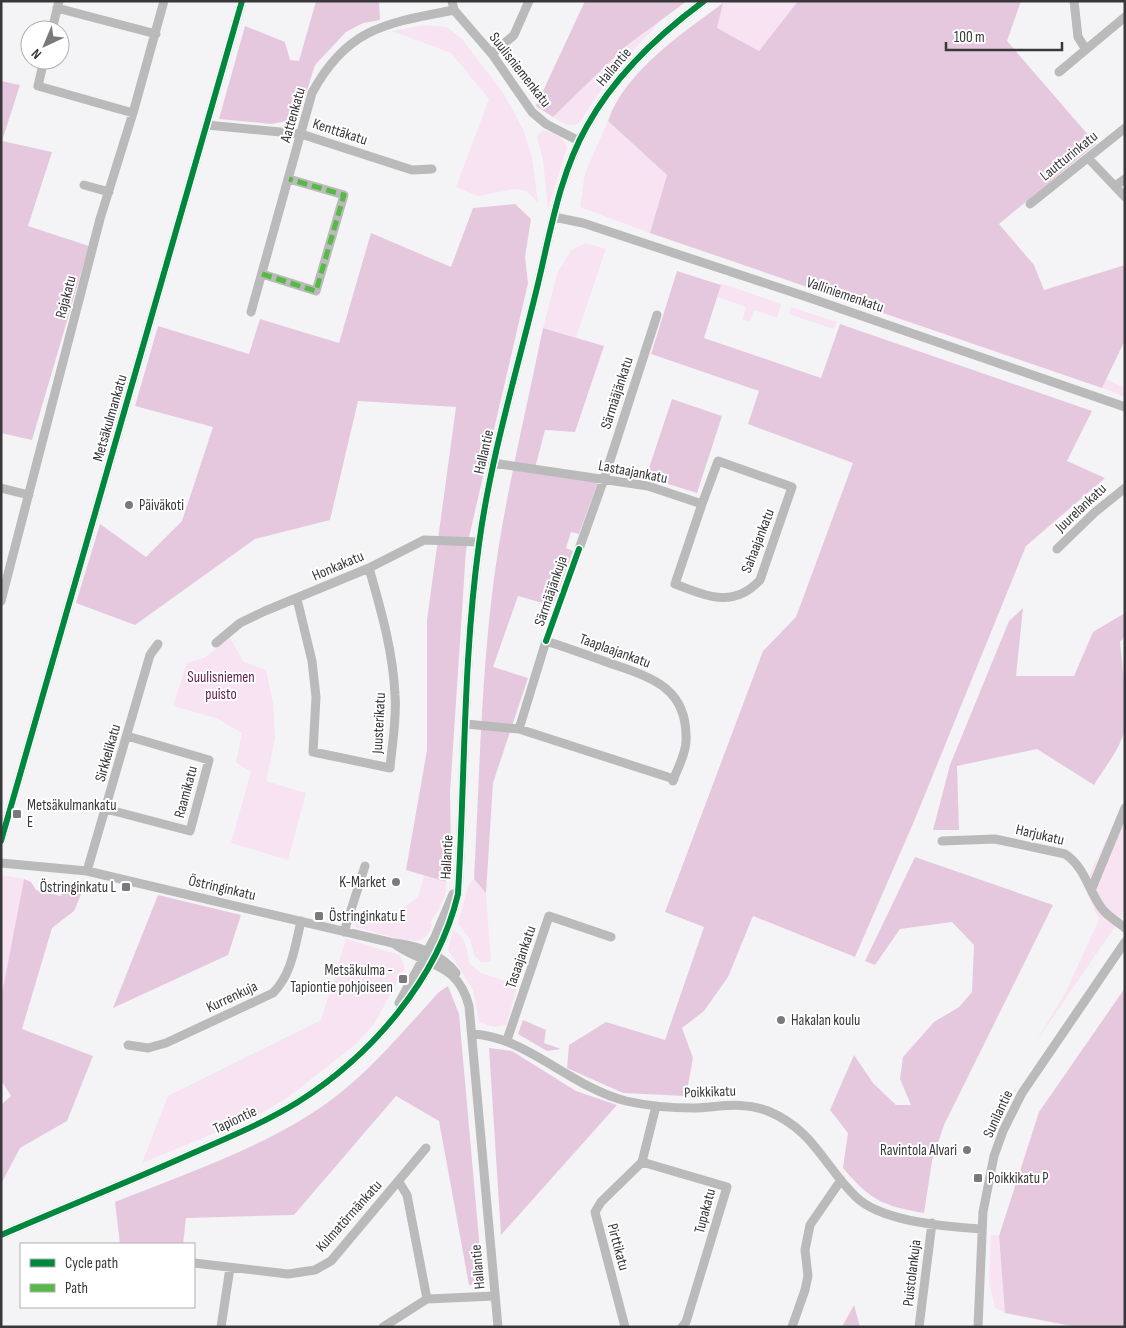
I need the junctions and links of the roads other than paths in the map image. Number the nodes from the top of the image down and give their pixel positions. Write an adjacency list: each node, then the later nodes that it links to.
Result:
1 (164, 1): 10 (street, Rajakatu)
2 (242, 1): 16 (street, Metsäkulmankatu)
3 (529, 1): 12 (street)
4 (704, 1): 19 (street, Hallantie)
5 (1074, 1): 11 (street)
6 (58, 5): 9 (street); 10 (street)
7 (453, 5): 12 (street, Suulisniemenkatu); 18 (street, Aattenkatu)
8 (1125, 17): 11 (street)
9 (54, 20)
10 (156, 34): 15 (street, Rajakatu)
11 (1085, 48): 14 (street)
12 (492, 54): 19 (street, Suulisniemenkatu)
13 (42, 70): 15 (street)
14 (1059, 72)
15 (134, 113): 26 (street, Rajakatu)
16 (207, 125): 18 (street, Kenttäkatu); 54 (street, Metsäkulmankatu)
17 (1125, 128): 20 (street, Lautturinkatu)
18 (301, 134): 21 (street, Kenttäkatu); 22 (street, Aattenkatu)
19 (579, 141): 29 (street, Hallantie)
20 (1088, 158): 25 (street); 28 (street, Lautturinkatu)
21 (432, 169)
22 (289, 179): 30 (street, Aattenkatu); 30 (street)
23 (1125, 179): 25 (street)
24 (84, 185): 26 (street)
25 (1115, 186): 27 (street)
26 (109, 192): 38 (street, Rajakatu)
27 (1125, 197)
28 (1030, 204)
29 (554, 217): 33 (street, Valliniemenkatu); 34 (street, Hallantie)
30 (262, 274): 31 (street, Aattenkatu)
31 (251, 312)
32 (657, 315): 35 (street, Särmääjänkatu)
33 (1125, 407)
34 (493, 463): 35 (street, Lastaajankatu); 40 (street, Hallantie)
35 (604, 480): 39 (street, Lastaajankatu); 41 (street, Särmääjänkuja)
36 (1, 488): 38 (street)
37 (1125, 488): 42 (street, Juurelankatu)
38 (29, 494): 44 (street, Rajakatu)
39 (702, 504): 39 (street, Sahaajankatu)
40 (479, 542): 43 (street, Honkakatu); 49 (street, Hallantie)
41 (579, 549)
42 (1057, 549)
43 (369, 568): 45 (street, Honkakatu); 45 (street, Juusterikatu)
44 (5, 573): 46 (street, Rajakatu)
45 (296, 599): 47 (street, Honkakatu)
46 (1, 601)
47 (216, 643)
48 (158, 644): 51 (street, Sirkkelikatu)
49 (466, 724): 50 (street, Taaplaajankatu); 65 (street, Hallantie)
50 (519, 729): 50 (street, Taaplaajankatu)
51 (127, 736): 53 (street, Sirkkelikatu); 53 (street, Raamikatu)
52 (1125, 808): 59 (street)
53 (106, 809): 58 (street, Sirkkelikatu)
54 (1, 841)
55 (942, 841): 59 (street, Harjukatu)
56 (1, 863): 58 (street, Östringinkatu)
57 (364, 866): 62 (street)
58 (87, 871): 60 (street, Östringinkatu)
59 (1092, 888): 61 (street, Harjukatu)
60 (301, 921): 62 (street, Östringinkatu); 68 (street, Kurrenkuja)
61 (1125, 928)
62 (344, 932): 65 (street, Östringinkatu)
63 (611, 937): 67 (street, Tasaajankatu)
64 (1125, 942): 75 (street, Sunilantie)
65 (429, 957): 66 (street, Hallantie); 76 (street, Tapiontie)
66 (472, 1034): 67 (street, Poikkikatu); 79 (street, Hallantie)
67 (508, 1040): 69 (street, Poikkikatu)
68 (128, 1044)
69 (656, 1106): 71 (street); 72 (street, Poikkikatu)
70 (426, 1148): 73 (street, Kulmatörmänkatu)
71 (642, 1162): 85 (street, Pirttikatu); 86 (street, Tupakatu)
72 (840, 1180): 74 (street, Poikkikatu); 87 (street)
73 (399, 1182): 78 (street, Kulmatörmänkatu); 80 (street, Kulmatörmänkatu)
74 (932, 1223): 75 (street, Poikkikatu); 88 (street, Puistolankuja)
75 (982, 1229): 81 (street, Sunilantie)
76 (1, 1235)
77 (195, 1263): 78 (street, Kulmatörmänkatu)
78 (230, 1268): 82 (street)
79 (495, 1296): 80 (street); 84 (street, Hallantie)
80 (428, 1299): 83 (street)
81 (978, 1326): 89 (street)
82 (221, 1327)
83 (383, 1327)
84 (498, 1327)
85 (625, 1327)
86 (682, 1327)
87 (792, 1327)
88 (919, 1327)
89 (987, 1327)

